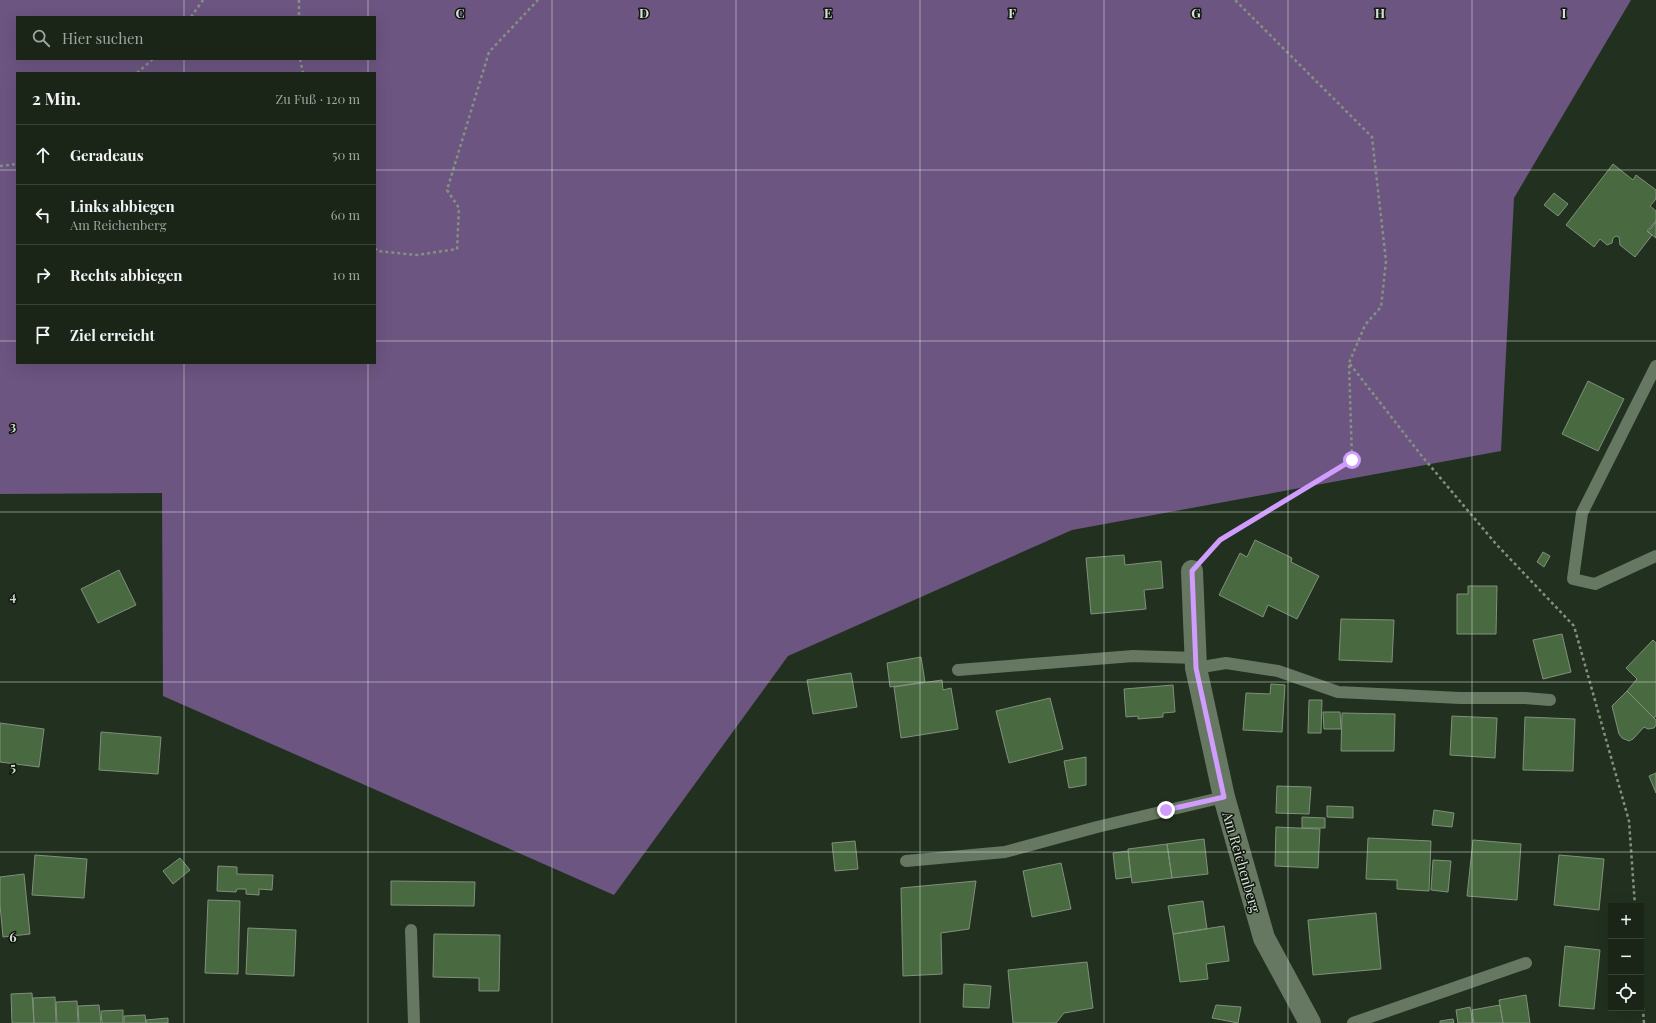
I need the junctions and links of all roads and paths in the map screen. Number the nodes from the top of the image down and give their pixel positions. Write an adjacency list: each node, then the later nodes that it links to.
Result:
1 (203, 0): 5 (path)
2 (299, 0): 6 (path)
3 (538, 0): 13 (path)
4 (1235, 0): 14 (path)
5 (191, 16)
6 (299, 16)
7 (152, 60): 9 (path)
8 (300, 60): 10 (path)
9 (139, 72)
10 (303, 72)
11 (16, 164): 12 (path)
12 (0, 166)
13 (376, 250)
14 (1349, 364): 17 (path); 23 (path)
15 (1656, 366): 16 (lane)
16 (1656, 556)
17 (1192, 571): 18 (street, Am Reichenberg)
18 (1196, 663): 19 (lane); 20 (lane); 21 (street, Am Reichenberg)
19 (958, 670)
20 (1550, 700)
21 (1224, 797): 22 (lane); 28 (street, Am Reichenberg)
22 (906, 861)
23 (1635, 903)
24 (411, 930): 27 (lane)
25 (1526, 963): 29 (lane)
26 (1643, 1011): 30 (path)
27 (414, 1023)
28 (1310, 1023)
29 (1353, 1023)
30 (1644, 1023)

